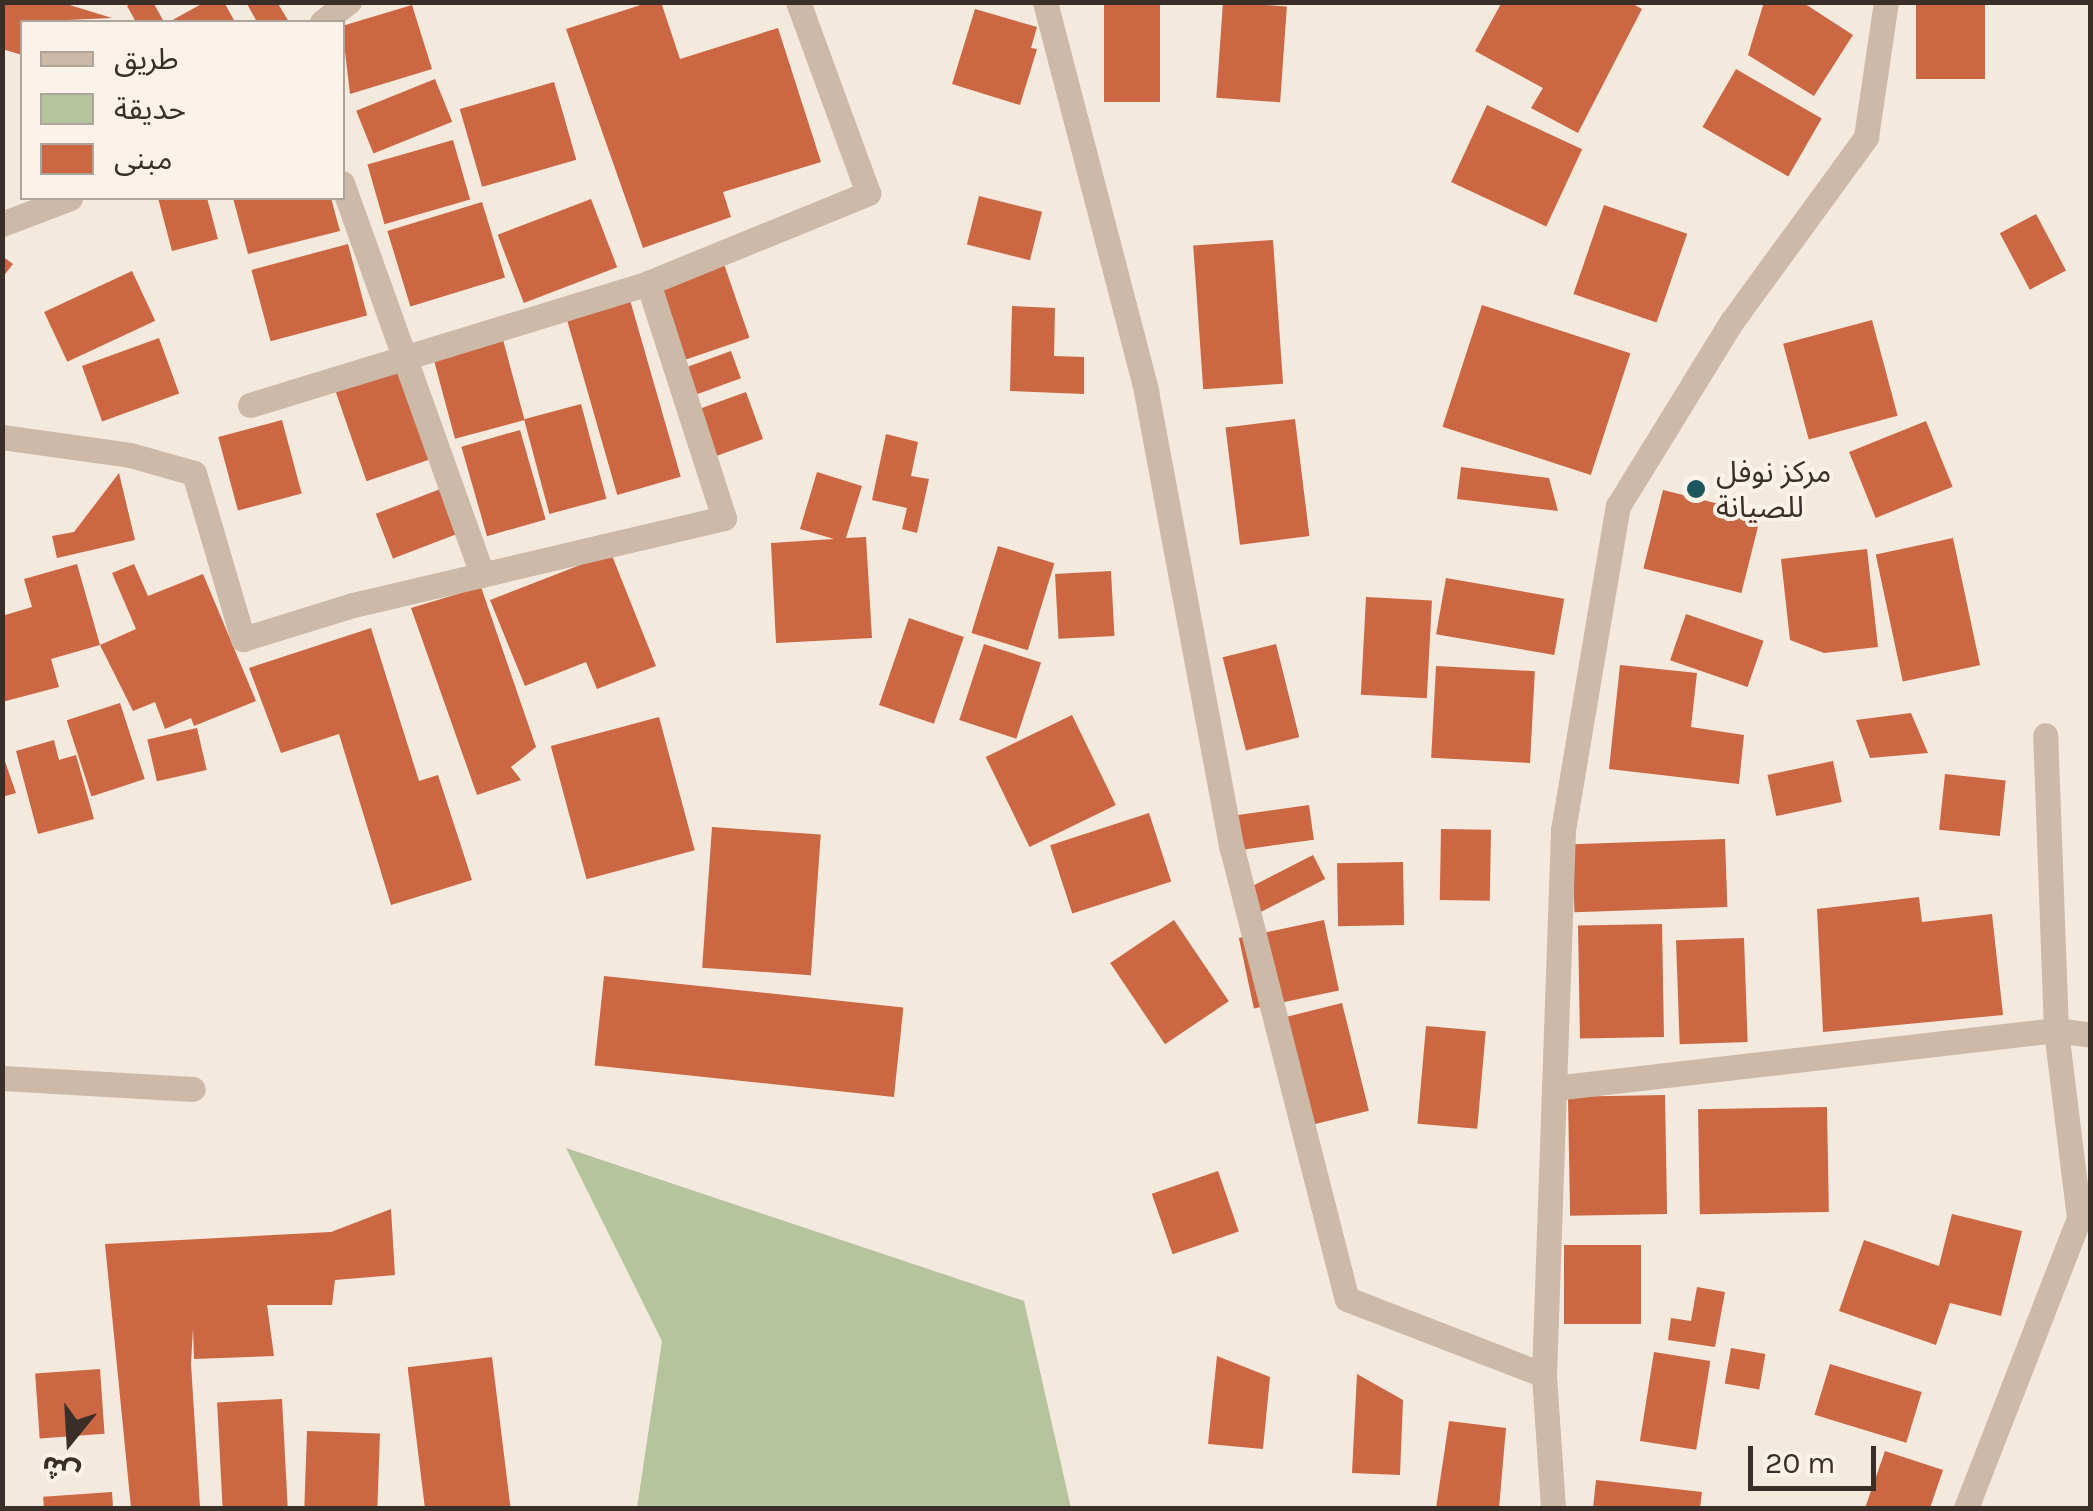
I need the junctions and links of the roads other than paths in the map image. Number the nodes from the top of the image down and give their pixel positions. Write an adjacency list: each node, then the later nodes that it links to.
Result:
1 (349, 2): 5 (street)
2 (798, 2): 9 (street)
3 (1045, 2): 20 (street)
4 (1886, 2): 19 (street)
5 (325, 20)
6 (345, 191): 10 (street)
7 (65, 200): 8 (street)
8 (2, 224)
9 (648, 284): 10 (street); 13 (street)
10 (408, 357): 11 (street); 13 (street)
11 (250, 404)
12 (2, 438): 13 (street)
13 (482, 575)
14 (2046, 735): 15 (street)
15 (2056, 1030): 16 (street); 19 (street); 22 (street)
16 (2090, 1035)
17 (2, 1078): 18 (street)
18 (193, 1088)
19 (1554, 1088): 20 (street)
20 (1544, 1375): 21 (street)
21 (1553, 1508)
22 (1966, 1508)

